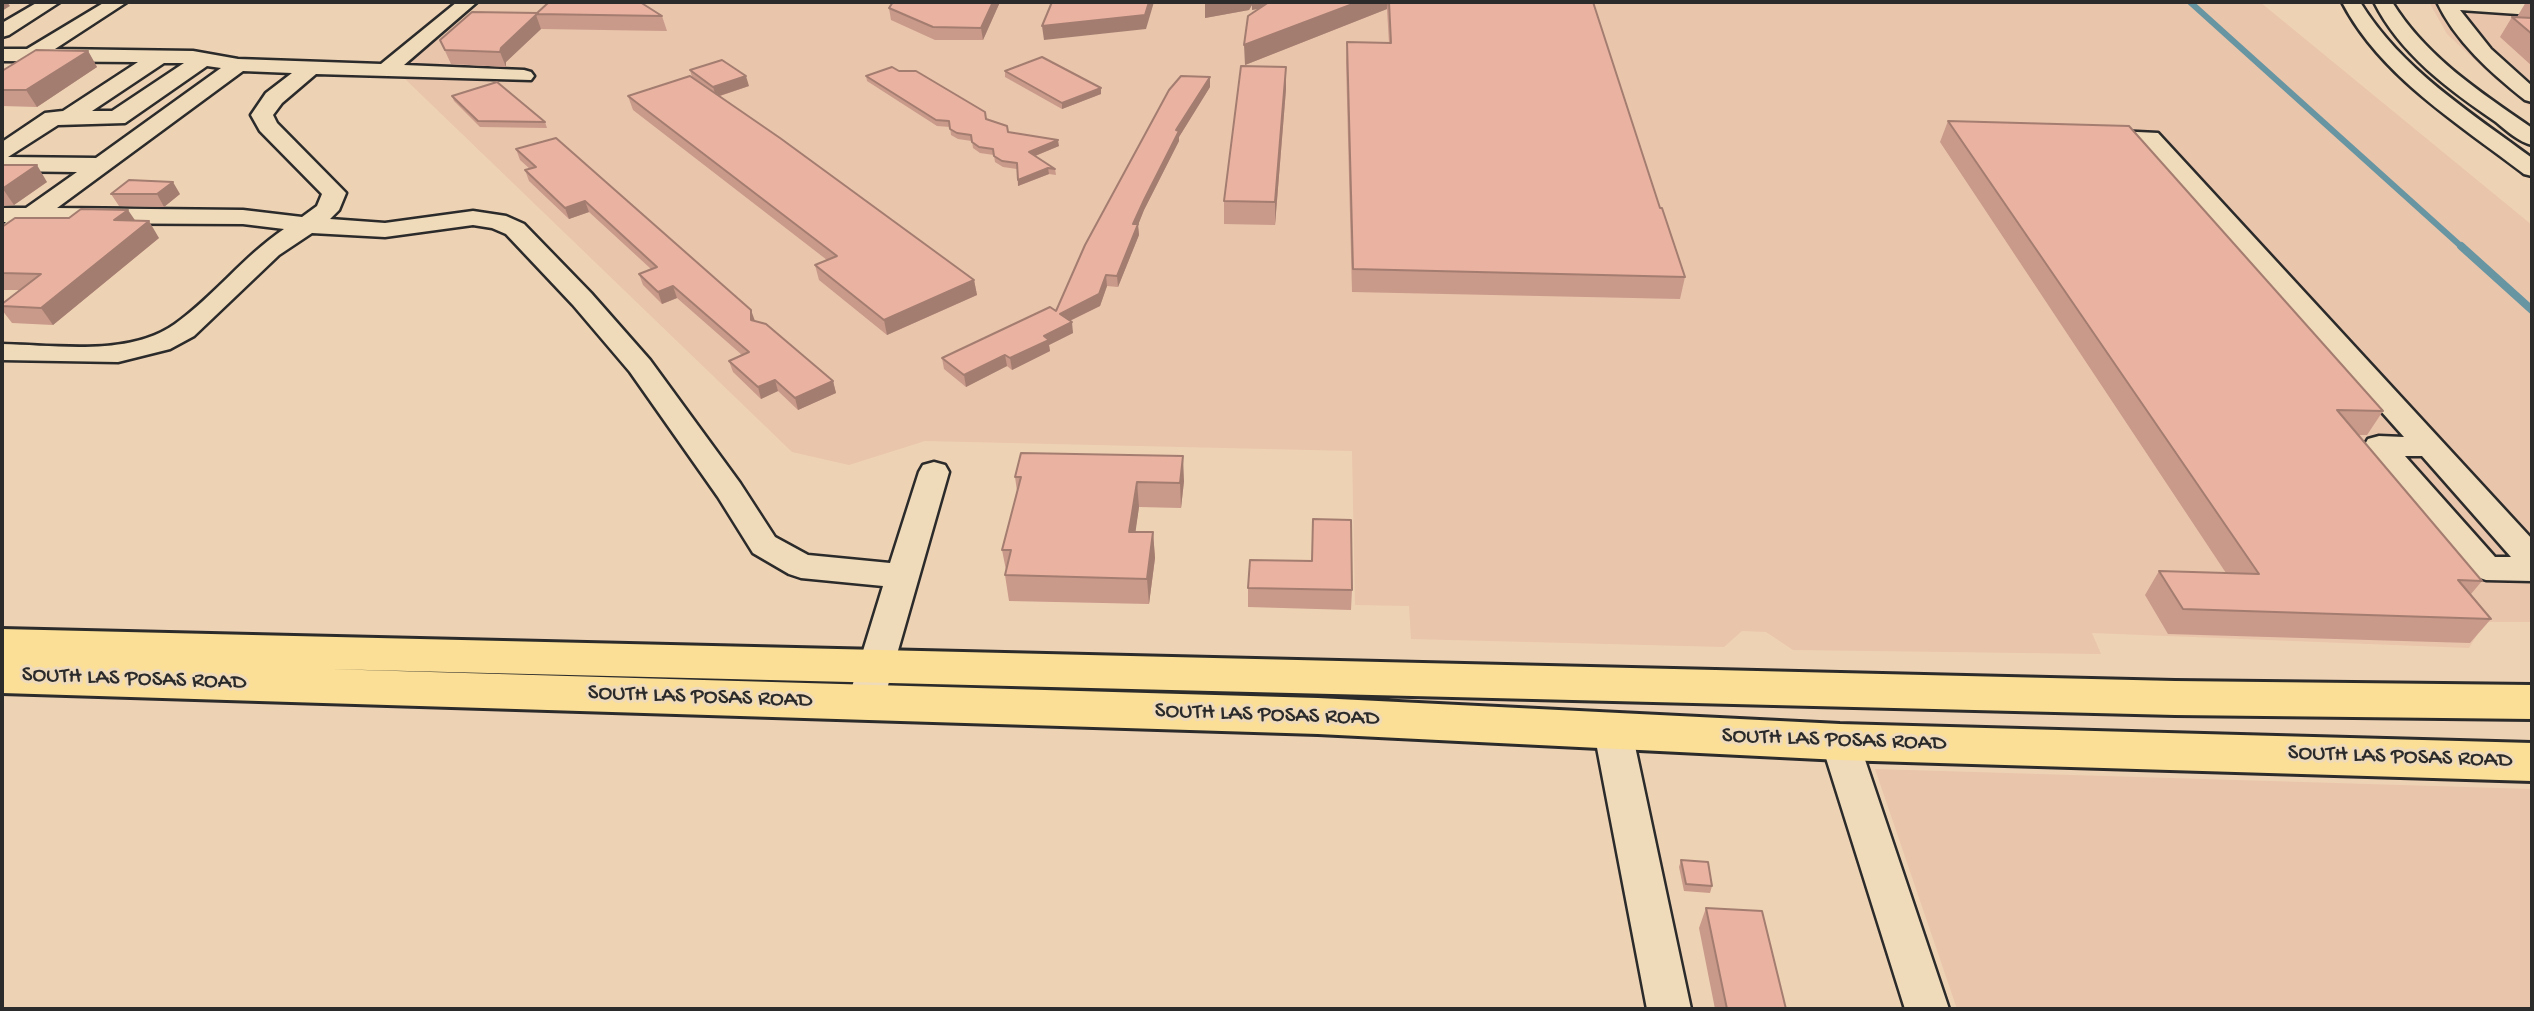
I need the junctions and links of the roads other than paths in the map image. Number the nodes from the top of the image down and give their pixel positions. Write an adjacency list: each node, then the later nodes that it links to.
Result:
1 (51, 2): 8 (street)
2 (118, 2): 10 (street)
3 (468, 2): 14 (street)
4 (2351, 2): 24 (street)
5 (2383, 2): 20 (street)
6 (2446, 2): 7 (street); 16 (street)
7 (2532, 9)
8 (2, 31)
9 (161, 56): 10 (street); 11 (street); 17 (street)
10 (13, 57)
11 (203, 59): 12 (street); 17 (street)
12 (238, 65): 13 (street); 23 (street)
13 (310, 69): 14 (street); 27 (street)
14 (385, 71): 15 (street)
15 (524, 76)
16 (2532, 96)
17 (68, 118): 19 (street)
18 (2071, 137): 30 (street)
19 (12, 138): 21 (street)
20 (2532, 138)
21 (2, 152)
22 (2, 164): 23 (street)
23 (97, 165): 26 (street)
24 (2532, 169)
25 (2, 215): 26 (street)
26 (31, 216): 27 (street); 28 (street)
27 (307, 225): 29 (street); 34 (street)
28 (2, 237)
29 (2, 352)
30 (2431, 447): 32 (street); 33 (street)
31 (934, 472): 34 (street)
32 (2532, 559)
33 (2532, 569)
34 (902, 575): 37 (street)
35 (2, 645): 37 (main road, SOUTH LAS POSAS ROAD)
36 (2, 676): 37 (main road, SOUTH LAS POSAS ROAD)
37 (870, 686): 38 (main road, SOUTH LAS POSAS ROAD); 40 (main road, SOUTH LAS POSAS ROAD)
38 (2175, 698): 39 (main road, SOUTH LAS POSAS ROAD); 41 (main road)
39 (2532, 702)
40 (1613, 732): 41 (main road, SOUTH LAS POSAS ROAD); 43 (street)
41 (1840, 742): 42 (main road, SOUTH LAS POSAS ROAD); 44 (street)
42 (2532, 762)
43 (1669, 1009)
44 (1927, 1009)

